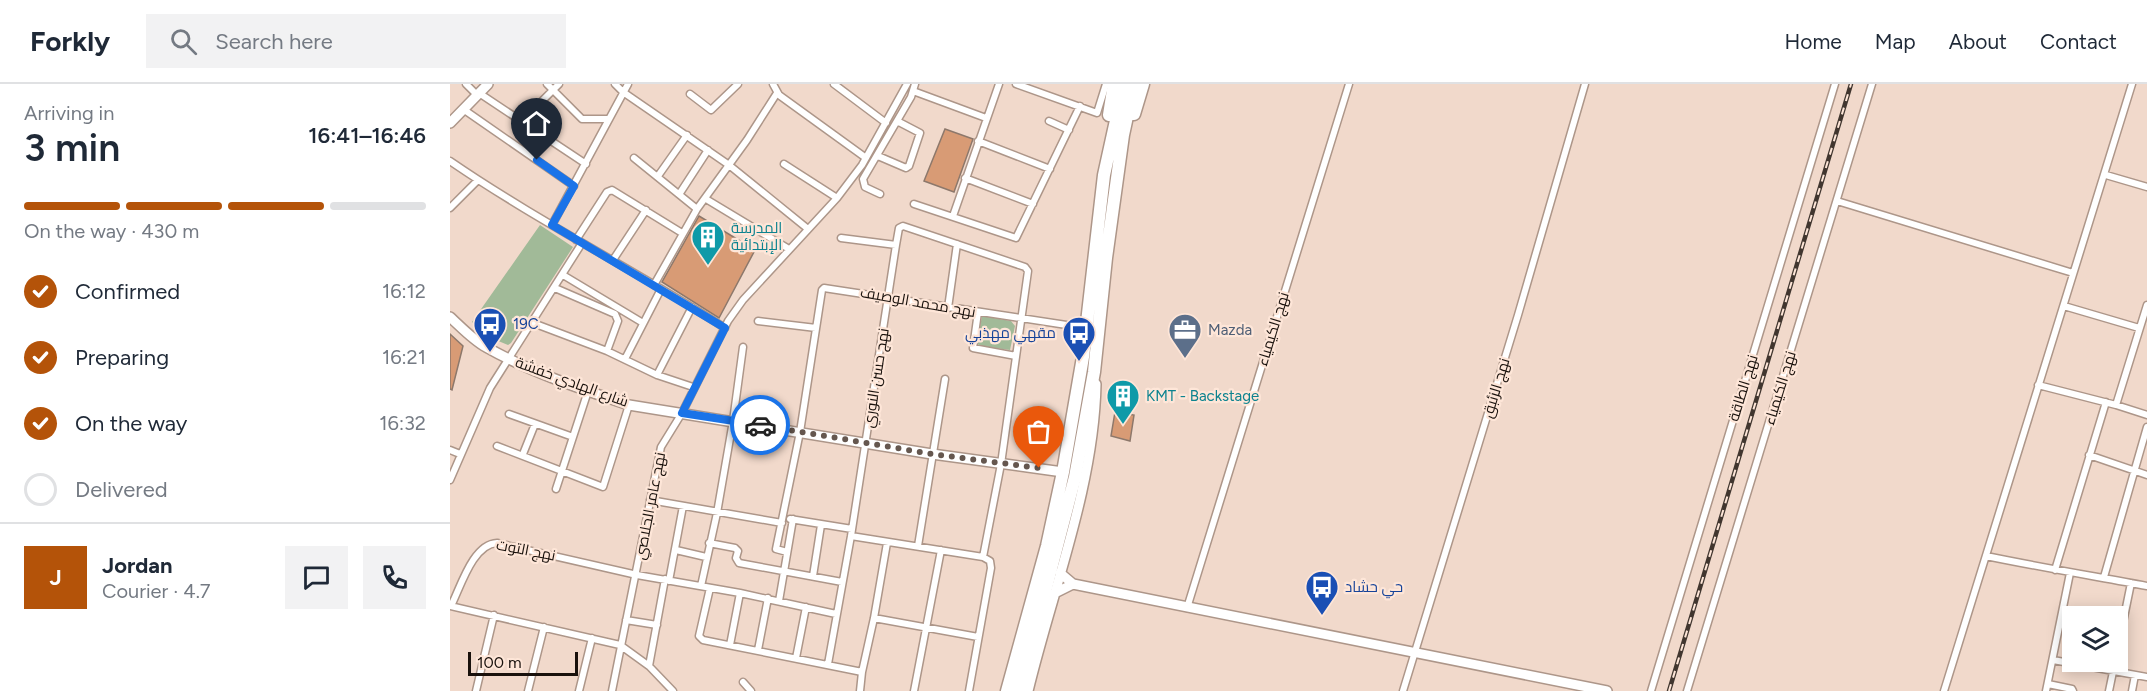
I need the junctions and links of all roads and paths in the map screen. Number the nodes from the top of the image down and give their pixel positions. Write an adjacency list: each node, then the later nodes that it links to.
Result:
1 (466, 84): 29 (street)
2 (488, 84): 29 (street)
3 (547, 84): 23 (street)
4 (615, 84): 26 (street)
5 (628, 84): 26 (street)
6 (738, 84): 30 (street)
7 (773, 84): 28 (street)
8 (834, 84): 39 (street)
9 (898, 84): 24 (street)
10 (999, 84): 33 (street)
11 (1017, 84): 27 (street)
12 (1043, 84): 27 (street)
13 (1106, 84): 31 (street)
14 (1114, 84): 53 (highway)
15 (1124, 84): 53 (highway)
16 (1134, 84): 47 (highway)
17 (1143, 84): 47 (highway)
18 (1349, 84): 173 (street, نهج الكيمياء)
19 (1585, 84): 186 (street, نهج الزئبق)
20 (1835, 84): 213 (street, نهج الطاقة)
21 (1872, 84): 64 (street, نهج الكيمياء)
22 (2132, 84): 54 (street)
23 (556, 87): 34 (street); 38 (street)
24 (906, 87): 39 (street, نهج عامر الجلاصي)
25 (914, 87): 33 (street); 35 (street)
26 (623, 92): 34 (street); 41 (street)
27 (1040, 92): 31 (street)
28 (777, 93): 46 (street); 50 (street)
29 (478, 94): 32 (street); 38 (street)
30 (690, 94)
31 (1080, 106): 40 (street)
32 (463, 109): 37 (street); 58 (street)
33 (986, 118): 42 (street)
34 (608, 119): 49 (street)
35 (897, 121): 44 (street); 44 (street)
36 (1049, 121): 40 (street)
37 (450, 123)
38 (520, 123): 49 (street)
39 (886, 123): 46 (street, نهج عامر الجلاصي)
40 (1070, 130): 52 (street)
41 (687, 135): 43 (street); 55 (street)
42 (978, 141): 52 (street); 56 (street)
43 (708, 150): 50 (street); 60 (street)
44 (878, 156): 61 (street)
45 (634, 158): 55 (street)
46 (866, 158): 62 (street, نهج عامر الجلاصي)
47 (1121, 158): 105 (highway)
48 (450, 161): 57 (street)
49 (586, 164): 58 (street)
50 (729, 165): 63 (street); 72 (street)
51 (784, 165): 62 (street)
52 (1050, 169): 66 (street)
53 (1104, 175): 98 (highway)
54 (2106, 175): 59 (street); 80 (street)
55 (658, 176): 60 (street)
56 (965, 178): 66 (street); 70 (street)
57 (478, 180): 67 (street); 71 (street)
58 (574, 186): 71 (street)
59 (2147, 187)
60 (680, 194): 68 (street)
61 (880, 195)
62 (837, 198): 72 (street, نهج عامر الجلاصي)
63 (706, 199): 68 (street); 78 (street)
64 (1837, 201): 80 (street); 214 (street, نهج الكيمياء)
65 (914, 204): 70 (street)
66 (1033, 204): 70 (street)
67 (450, 208)
68 (697, 209): 73 (street)
69 (646, 210): 73 (street); 75 (street); 79 (street)
70 (953, 216)
71 (552, 225): 75 (street)
72 (808, 229): 78 (street, نهج عامر الجلاصي)
73 (682, 233): 82 (street)
74 (841, 238): 77 (street)
75 (579, 242): 79 (street); 81 (street)
76 (957, 243): 77 (street, نهج حسن النوري); 89 (street); 92 (street)
77 (896, 245): 85 (street, نهج حسن النوري)
78 (789, 249): 96 (street, نهج عامر الجلاصي)
79 (613, 260): 82 (street)
80 (2073, 273): 87 (street)
81 (563, 275): 83 (street); 94 (street)
82 (654, 285): 84 (street)
83 (555, 288): 95 (street); 101 (street)
84 (662, 289): 88 (street); 94 (street)
85 (889, 297): 89 (street, نهج محمد الوصيف); 97 (street, نهج محمد الوصيف); 122 (street, نهج حسن النوري)
86 (2147, 305): 99 (street)
87 (2064, 306): 99 (street); 108 (street)
88 (692, 307): 96 (street); 106 (street)
89 (948, 308): 90 (street, نهج محمد الوصيف)
90 (978, 312): 92 (street, نهج محمد الوصيف); 102 (street)
91 (450, 317): 103 (street, شارع الهادي خفشة)
92 (1022, 319): 98 (street, نهج محمد الوصيف); 102 (street)
93 (758, 321): 97 (street)
94 (643, 322): 104 (street)
95 (533, 323): 101 (street); 103 (street)
96 (725, 328): 109 (street, نهج عامر الجلاصي)
97 (816, 328): 120 (street)
98 (1086, 328): 132 (highway)
99 (2139, 328): 113 (street)
100 (743, 347): 117 (street)
101 (607, 351): 104 (street)
102 (1016, 356): 129 (street)
103 (508, 358): 110 (street, شارع الهادي خفشة); 125 (street)
104 (625, 359): 106 (street)
105 (1094, 372): 154 (street); 209 (highway)
106 (657, 375): 109 (street)
107 (945, 379): 127 (street)
108 (2038, 385): 111 (street); 149 (street)
109 (693, 387): 114 (street, نهج عامر الجلاصي)
110 (588, 391): 112 (street, شارع الهادي خفشة); 121 (street)
111 (2106, 402): 113 (street); 128 (street)
112 (629, 405): 114 (street, شارع الهادي خفشة); 131 (street)
113 (2116, 405): 116 (street)
114 (682, 413): 117 (street, شارع الهادي خفشة); 136 (street, نهج عامر الجلاصي)
115 (508, 414): 118 (street)
116 (2147, 415)
117 (733, 421): 120 (street, شارع الهادي خفشة); 138 (street)
118 (535, 424): 121 (street); 126 (street)
119 (2147, 427): 130 (street)
120 (800, 432): 122 (street, شارع الهادي خفشة); 140 (street)
121 (573, 437): 131 (street)
122 (866, 443): 127 (street, شارع الهادي خفشة); 142 (street, نهج حسن النوري)
123 (497, 446): 126 (street)
124 (450, 450): 125 (street)
125 (460, 454): 134 (street)
126 (523, 454): 131 (street)
127 (932, 454): 129 (street, شارع الهادي خفشة); 145 (street)
128 (2089, 455): 130 (street); 152 (street)
129 (1001, 464): 132 (street, شارع الهادي خفشة); 151 (street)
130 (2134, 471): 133 (street); 158 (street)
131 (561, 472): 135 (street)
132 (1063, 472): 208 (highway)
133 (2147, 475)
134 (450, 480)
135 (556, 489)
136 (650, 500): 137 (street); 156 (street, نهج عامر الجلاصي)
137 (683, 506): 138 (street); 146 (street)
138 (717, 513): 140 (street); 143 (street)
139 (793, 519): 140 (street); 141 (street); 148 (street)
140 (783, 520): 148 (street)
141 (821, 525): 142 (street); 157 (street)
142 (851, 533): 144 (street); 160 (street, نهج حسن النوري)
143 (709, 543): 150 (street); 153 (street)
144 (887, 543): 145 (street); 176 (street)
145 (918, 546): 147 (street)
146 (676, 550): 150 (street); 159 (street)
147 (941, 550): 151 (street); 180 (street)
148 (787, 552): 153 (street)
149 (1986, 556): 152 (street); 215 (street)
150 (706, 557): 163 (street)
151 (983, 557): 182 (street)
152 (2055, 570): 155 (street)
153 (784, 571): 157 (street); 169 (street)
154 (1060, 573): 162 (street); 167 (street)
155 (2070, 573): 158 (street); 188 (street)
156 (636, 575): 159 (street, نهج التوت); 170 (street, نهج التوت); 177 (street, نهج عامر الجلاصي)
157 (813, 576): 160 (street)
158 (2104, 577): 161 (street)
159 (667, 580): 163 (street, نهج التوت); 178 (street)
160 (842, 582): 174 (street, نهج حسن النوري)
161 (2131, 583): 164 (street); 171 (street)
162 (1073, 584): 167 (street); 173 (street)
163 (701, 586): 165 (street, نهج التوت)
164 (2147, 586)
165 (710, 588): 166 (street, نهج التوت); 184 (street)
166 (740, 593): 168 (street, نهج التوت); 184 (street)
167 (1053, 594): 210 (street)
168 (768, 598): 169 (street, نهج التوت); 185 (street)
169 (779, 601): 172 (street, نهج التوت)
170 (450, 606): 175 (street)
171 (2126, 606)
172 (806, 607): 174 (street, نهج التوت); 187 (street)
173 (1186, 608): 186 (street)
174 (836, 614): 190 (street, نهج حسن النوري)
175 (494, 615): 179 (street); 200 (street)
176 (874, 618): 180 (street); 192 (street)
177 (626, 620): 178 (street); 183 (street, نهج عامر الجلاصي)
178 (657, 625): 191 (street)
179 (544, 627): 181 (street); 201 (street)
180 (926, 627): 182 (street); 206 (street)
181 (592, 638): 183 (street); 202 (street)
182 (978, 638): 207 (street)
183 (620, 645): 191 (street); 203 (street, نهج عامر الجلاصي)
184 (730, 645): 185 (street)
185 (758, 650): 187 (street)
186 (1415, 651): 211 (street, نهج الزئبق); 212 (street)
187 (796, 657): 190 (street)
188 (2053, 660): 189 (street); 198 (street)
189 (2062, 662)
190 (828, 664): 192 (street)
191 (649, 666): 204 (street)
192 (862, 672): 199 (street)
193 (2113, 672): 217 (street)
194 (2118, 672): 195 (street)
195 (2135, 675): 196 (street); 218 (street)
196 (2147, 677)
197 (743, 682): 205 (street)
198 (2047, 688): 216 (street)
199 (860, 690)
200 (476, 691)
201 (528, 691)
202 (579, 691)
203 (612, 691)
204 (673, 691)
205 (751, 691)
206 (914, 691)
207 (969, 691)
208 (1007, 691)
209 (1019, 691)
210 (1028, 691)
211 (1403, 691)
212 (1607, 691)
213 (1651, 691)
214 (1687, 691)
215 (1944, 691)
216 (2073, 691)
217 (2109, 691)
218 (2132, 691)

